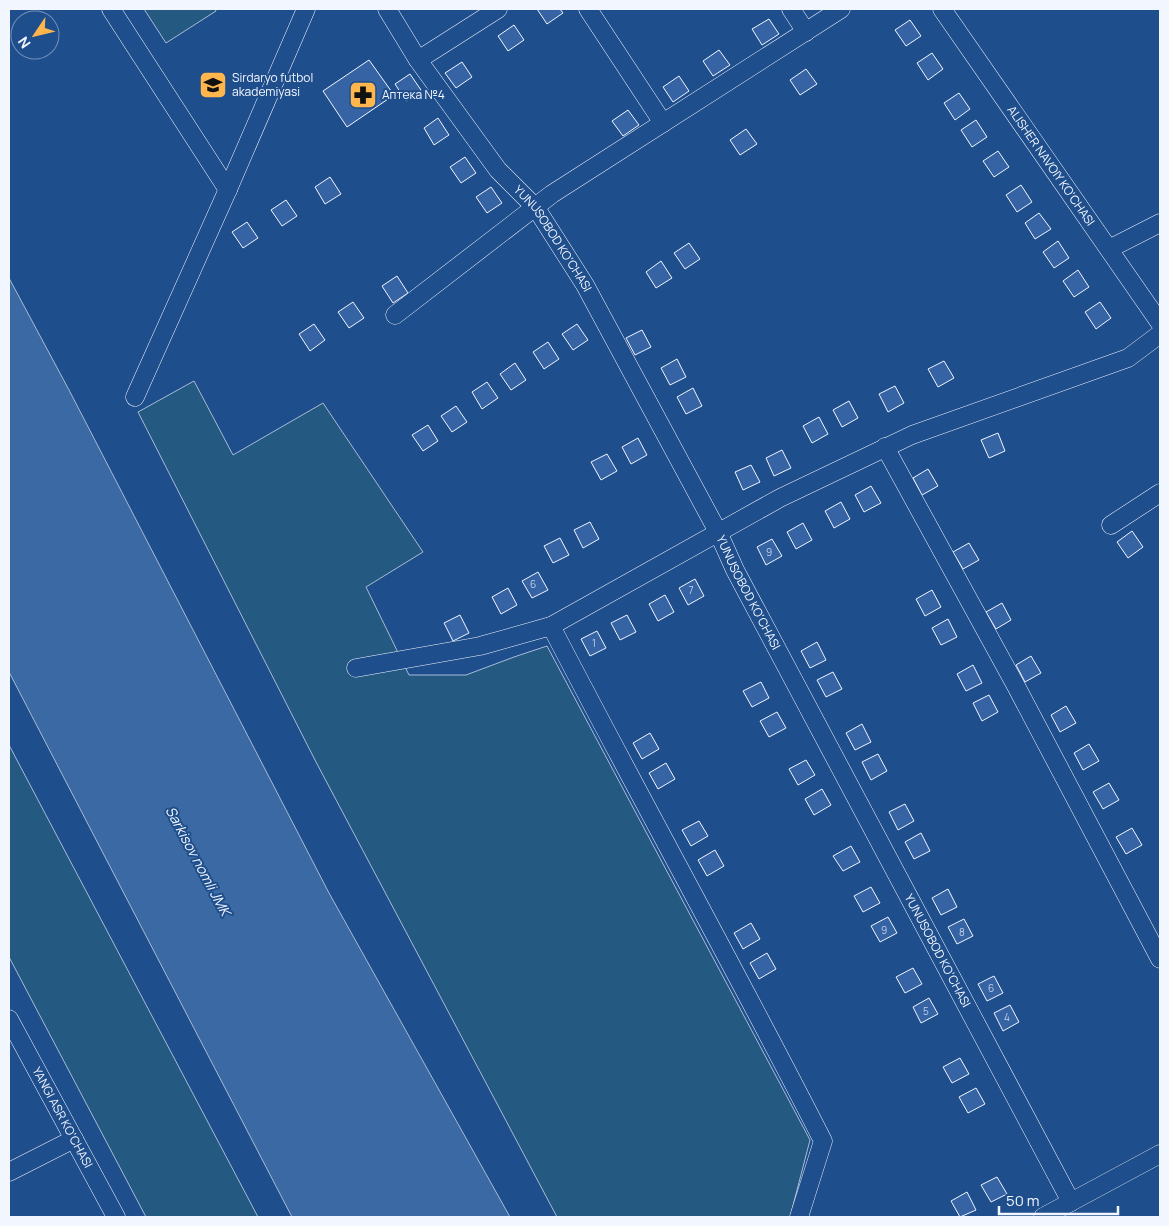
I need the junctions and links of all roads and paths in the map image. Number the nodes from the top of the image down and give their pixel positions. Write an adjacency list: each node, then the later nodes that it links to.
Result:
1 (111, 9): 12 (street)
2 (306, 9): 12 (street)
3 (387, 9): 10 (street, YUNUSOBOD KO'CHASI)
4 (498, 9): 10 (street)
5 (588, 9): 11 (street)
6 (791, 9): 9 (street)
7 (841, 9): 9 (street)
8 (942, 9): 15 (street, ALISHER NAVOIY KO'CHASI)
9 (806, 32): 11 (street)
10 (418, 60): 13 (street, YUNUSOBOD KO'CHASI)
11 (663, 123): 13 (street)
12 (228, 190): 19 (street)
13 (536, 208): 16 (street); 23 (street, YUNUSOBOD KO'CHASI)
14 (1160, 222): 15 (street)
15 (1109, 249): 17 (street, ALISHER NAVOIY KO'CHASI)
16 (395, 315)
17 (1160, 323)
18 (1160, 334): 20 (street)
19 (135, 397)
20 (885, 447): 23 (street); 26 (street)
21 (1160, 493): 22 (street)
22 (1111, 526)
23 (718, 532): 24 (street); 31 (street, YUNUSOBOD KO'CHASI)
24 (551, 626): 25 (street); 33 (street)
25 (356, 668)
26 (1160, 959)
27 (9, 1019): 28 (street, YANGI ASR KO'CHASI)
28 (74, 1139): 30 (street); 32 (street, YANGI ASR KO'CHASI)
29 (1160, 1154): 31 (street)
30 (9, 1172)
31 (1071, 1202): 34 (street)
32 (116, 1217)
33 (800, 1217)
34 (1043, 1217)

